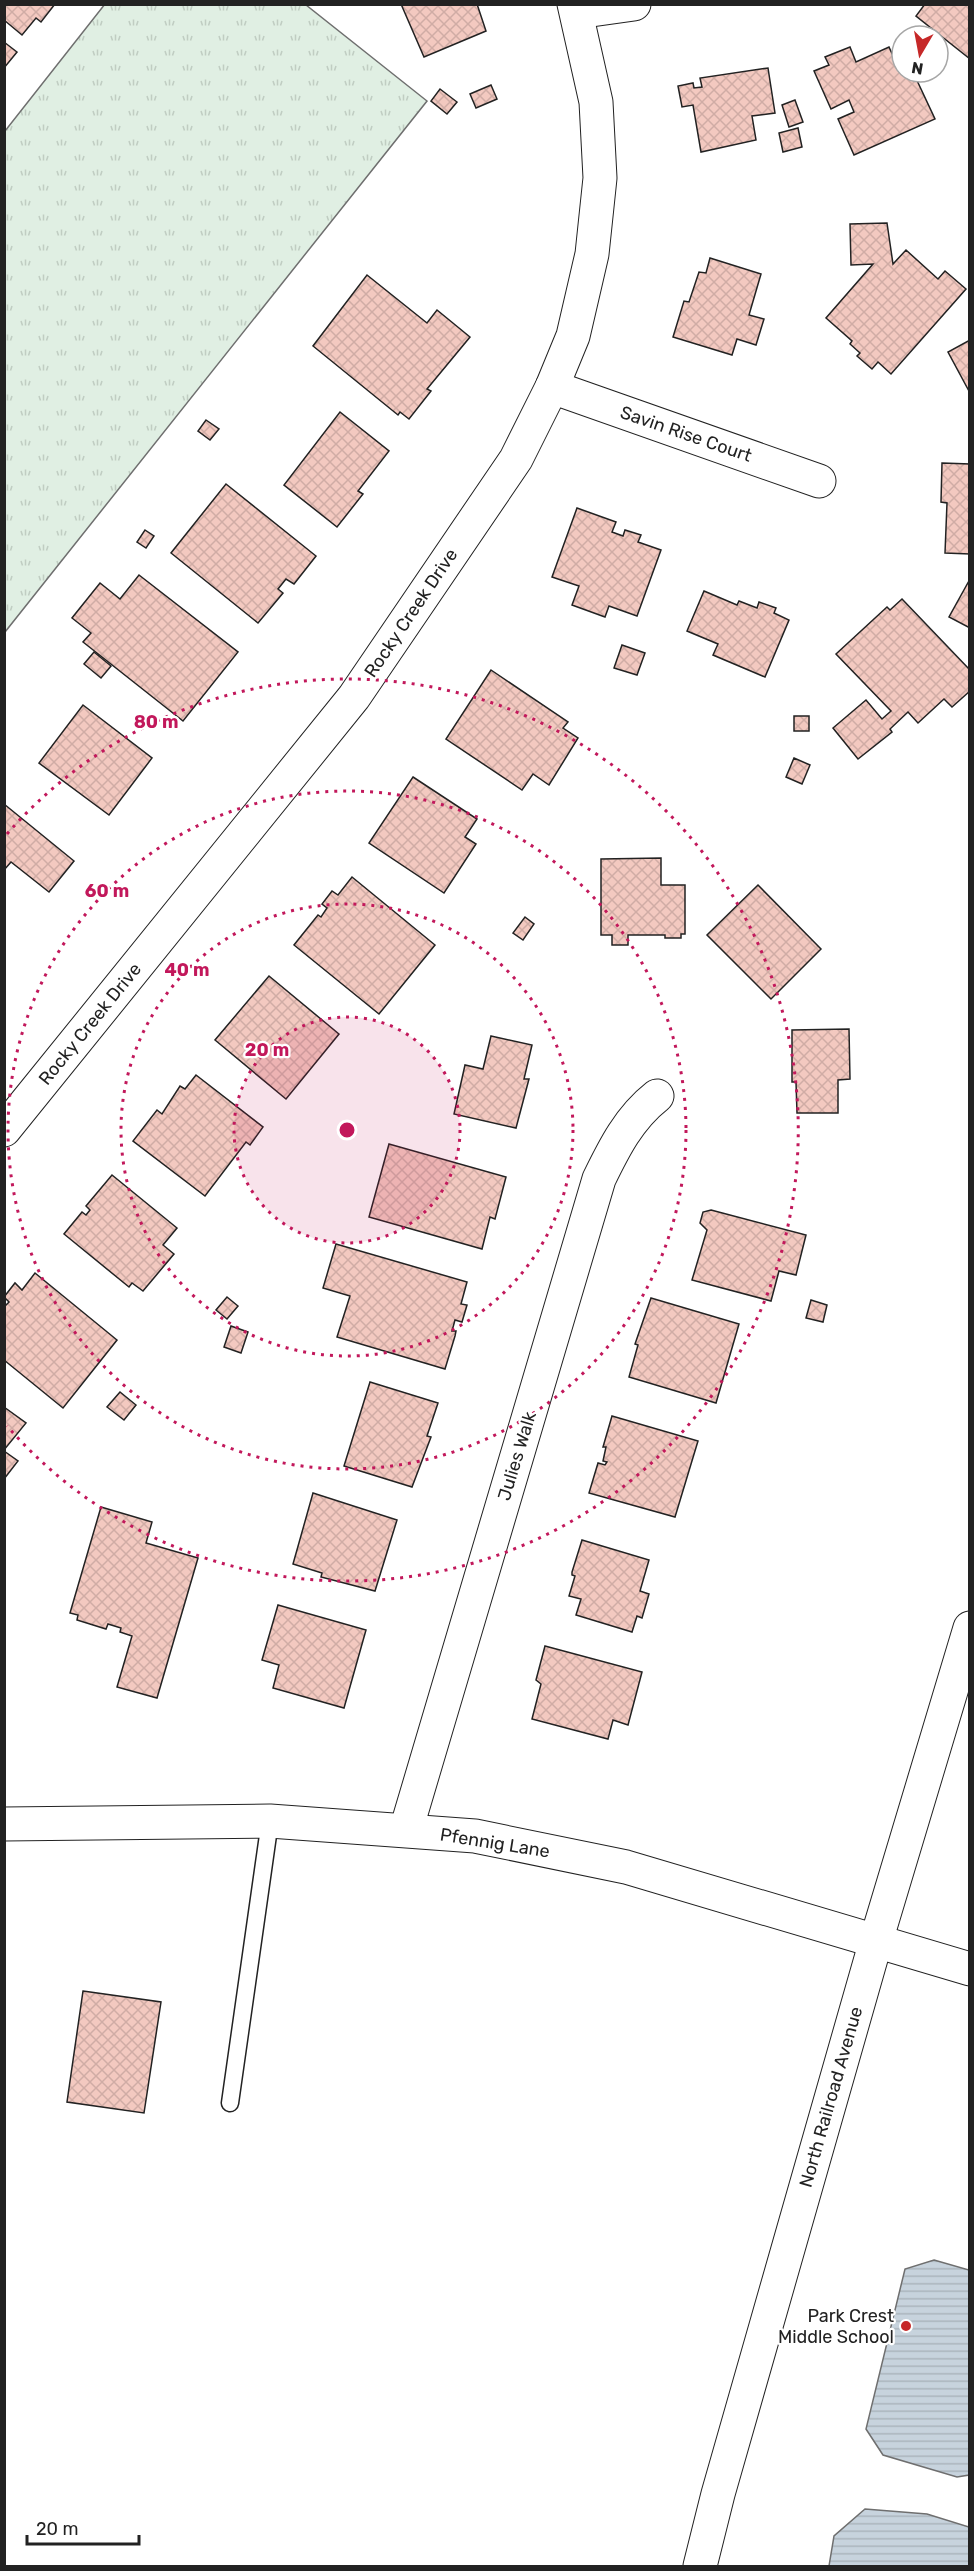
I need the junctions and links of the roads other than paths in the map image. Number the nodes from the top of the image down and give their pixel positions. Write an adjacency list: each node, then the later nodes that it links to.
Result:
1 (634, 4): 2 (street)
2 (576, 8): 3 (street, Rocky Creek Drive)
3 (552, 387): 4 (street, Savin Rise Court); 6 (street, Rocky Creek Drive)
4 (819, 481)
5 (657, 1096): 10 (street, Julies Walk)
6 (4, 1130)
7 (969, 1628): 11 (street, North Railroad Avenue)
8 (270, 1821): 9 (street, Pfennig Lane); 10 (street, Pfennig Lane); 13 (lane)
9 (4, 1824)
10 (406, 1830): 11 (street, Pfennig Lane)
11 (876, 1941): 12 (street, Pfennig Lane); 14 (street, North Railroad Avenue)
12 (969, 1969)
13 (230, 2103)
14 (700, 2566)

